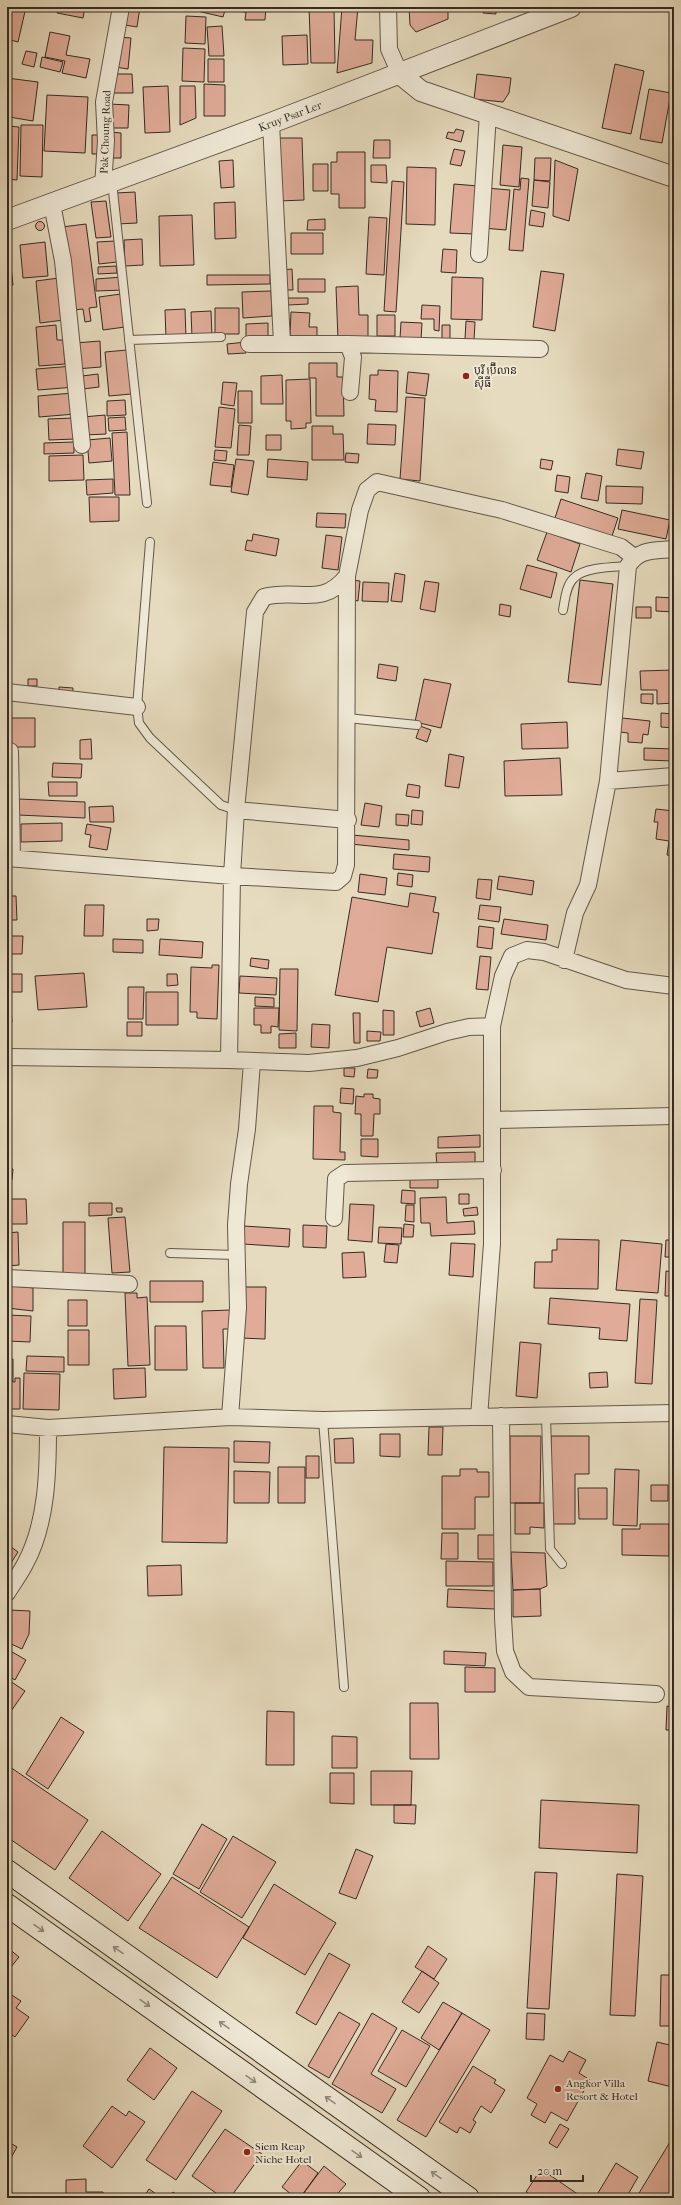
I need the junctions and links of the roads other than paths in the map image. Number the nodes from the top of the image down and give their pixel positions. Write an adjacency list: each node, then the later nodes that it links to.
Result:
1 (121, 7): 8 (street, Pak Choung Road)
2 (388, 7): 4 (street)
3 (571, 7): 4 (street, Kruy Psar Ler)
4 (400, 74): 5 (street); 6 (street, Kruy Psar Ler)
5 (488, 114): 7 (street); 11 (street)
6 (271, 123): 8 (street, Kruy Psar Ler); 14 (street)
7 (674, 177)
8 (108, 184): 9 (street, Kruy Psar Ler); 13 (lane)
9 (52, 204): 10 (street, Kruy Psar Ler); 19 (street)
10 (7, 220)
11 (479, 254)
12 (221, 336): 13 (lane)
13 (129, 340): 20 (lane)
14 (282, 343): 15 (street); 16 (street)
15 (249, 344)
16 (348, 344): 17 (street); 18 (street)
17 (540, 349)
18 (350, 392)
19 (82, 445)
20 (147, 503)
21 (150, 542): 27 (lane)
22 (674, 549): 23 (street)
23 (631, 562): 24 (street); 25 (lane); 32 (street)
24 (347, 576): 28 (street); 33 (street)
25 (563, 610)
26 (7, 692): 27 (street)
27 (137, 707): 33 (lane)
28 (347, 718): 29 (lane); 34 (street)
29 (417, 726)
30 (10, 751): 35 (street)
31 (674, 776): 32 (street)
32 (608, 781): 37 (street)
33 (236, 810): 34 (street); 36 (street)
34 (348, 820): 36 (street)
35 (9, 858): 36 (street)
36 (232, 876): 41 (street)
37 (564, 960): 38 (street); 39 (street)
38 (674, 986)
39 (492, 1026): 42 (street); 44 (street)
40 (7, 1057): 41 (street)
41 (229, 1060): 42 (street)
42 (252, 1062): 48 (street)
43 (674, 1116): 44 (street)
44 (493, 1120): 45 (street)
45 (493, 1170): 46 (street); 55 (street)
46 (334, 1218)
47 (170, 1253): 48 (lane)
48 (235, 1254): 54 (street)
49 (7, 1278): 50 (street)
50 (129, 1284)
51 (674, 1413): 53 (street)
52 (501, 1416): 53 (street); 55 (street); 62 (street)
53 (546, 1416): 59 (lane)
54 (230, 1417): 56 (street); 58 (street)
55 (479, 1417): 56 (street)
56 (323, 1420): 61 (lane)
57 (7, 1424): 58 (street)
58 (48, 1428): 60 (street)
59 (562, 1564)
60 (7, 1593)
61 (344, 1687)
62 (656, 1694)
63 (7, 1871): 66 (main road, one-way to 63)
64 (7, 1905): 65 (main road, one-way to 65)
65 (419, 2198)
66 (468, 2198)

